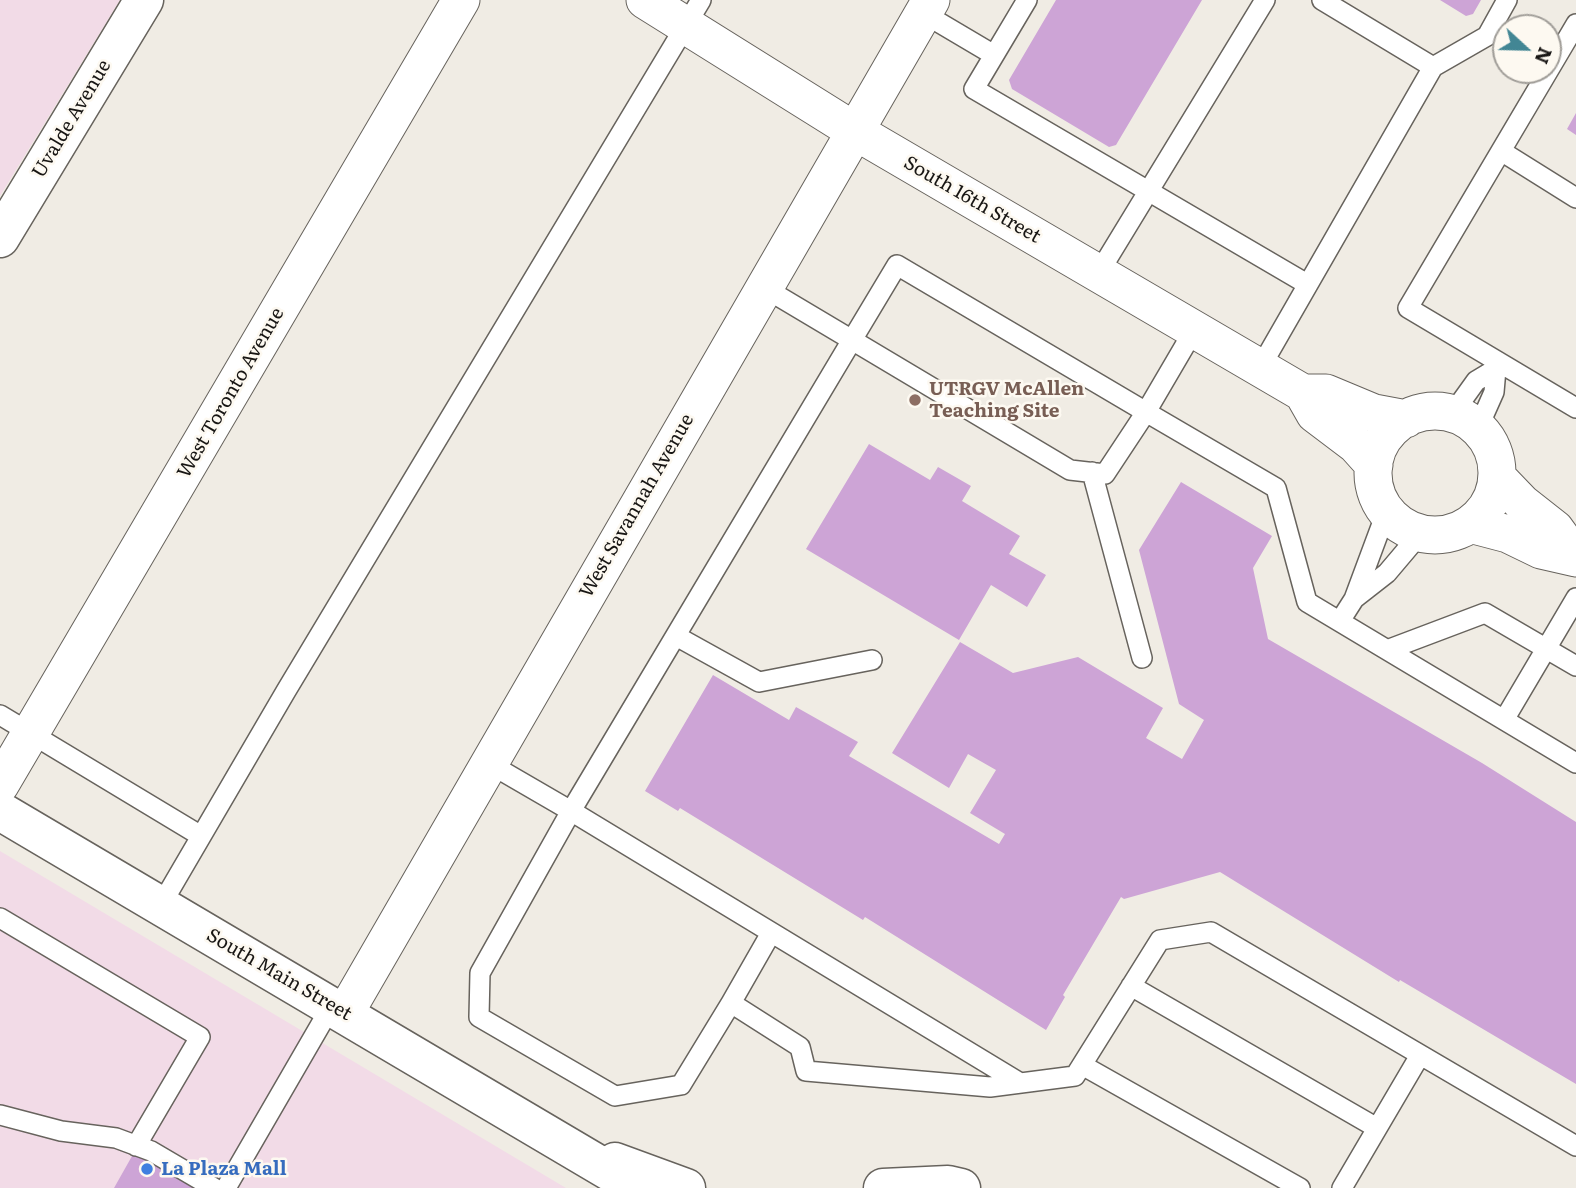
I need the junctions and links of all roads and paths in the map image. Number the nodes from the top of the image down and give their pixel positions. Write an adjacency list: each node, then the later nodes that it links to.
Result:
1 (144, 0): 17 (street, Uvalde Avenue)
2 (461, 0): 47 (street, West Toronto Avenue)
3 (645, 0): 9 (street, South 16th Street)
4 (1027, 0): 11 (lane)
5 (1265, 0): 15 (lane)
6 (1322, 0): 12 (lane)
7 (1507, 0): 12 (lane)
8 (927, 6): 11 (lane); 13 (street, West Savannah Avenue)
9 (693, 13): 13 (street, South 16th Street); 53 (lane)
10 (1576, 24): 14 (lane)
11 (994, 55): 15 (lane)
12 (1433, 66): 19 (lane)
13 (853, 130): 18 (street, South 16th Street); 20 (street, West Savannah Avenue)
14 (1501, 151): 16 (lane); 23 (lane)
15 (1150, 190): 18 (lane); 19 (lane)
16 (1576, 198)
17 (0, 238)
18 (1098, 274): 21 (street, South 16th Street)
19 (1307, 284): 24 (lane)
20 (763, 287): 22 (lane); 49 (street, West Savannah Avenue)
21 (1194, 330): 24 (street, South 16th Street); 27 (lane)
22 (852, 340): 27 (lane); 31 (lane); 40 (lane)
23 (1498, 365): 26 (lane); 29 (lane); 29 (lane)
24 (1260, 368): 25 (street, South 16th Street)
25 (1303, 393): 28 (street); 30 (street)
26 (1576, 408)
27 (1146, 412): 31 (lane); 39 (lane)
28 (1405, 419): 29 (street); 30 (street)
29 (1465, 421): 32 (street)
30 (1374, 466): 33 (street)
31 (1092, 472): 43 (lane)
32 (1497, 477): 34 (street); 36 (street)
33 (1386, 513): 35 (street); 38 (lane)
34 (1470, 524): 35 (street); 36 (street)
35 (1420, 534): 38 (lane)
36 (1576, 558)
37 (1576, 598): 41 (lane)
38 (1354, 599): 39 (lane)
39 (1340, 621): 42 (lane)
40 (676, 636): 44 (lane); 52 (lane)
41 (1546, 648): 42 (lane); 45 (lane); 46 (lane)
42 (1387, 650): 46 (lane)
43 (1142, 658)
44 (872, 660)
45 (1576, 666)
46 (1504, 720): 48 (lane)
47 (15, 724): 50 (street, West Toronto Avenue); 53 (lane)
48 (1576, 763)
49 (490, 764): 52 (lane); 59 (street, West Savannah Avenue)
50 (0, 785)
51 (0, 811): 54 (street, South Main Street)
52 (571, 811): 56 (lane); 58 (lane)
53 (201, 836): 54 (lane)
54 (161, 905): 59 (street, South Main Street)
55 (0, 918): 66 (lane)
56 (771, 933): 58 (lane); 62 (lane)
57 (1131, 986): 60 (lane); 61 (lane); 64 (lane)
58 (731, 1003): 62 (lane)
59 (338, 1009): 65 (street, South Main Street); 69 (lane)
60 (1419, 1057): 64 (lane); 67 (lane)
61 (1082, 1065): 62 (lane); 74 (lane)
62 (1020, 1083)
63 (0, 1115): 66 (lane)
64 (1377, 1128): 75 (lane)
65 (558, 1140): 70 (street, South Main Street); 71 (street, South Main Street)
66 (136, 1146): 68 (lane)
67 (1576, 1146)
68 (214, 1188)
69 (226, 1188)
70 (638, 1188)
71 (686, 1188)
72 (883, 1188): 73 (street)
73 (961, 1188)
74 (1300, 1188)
75 (1342, 1188)

